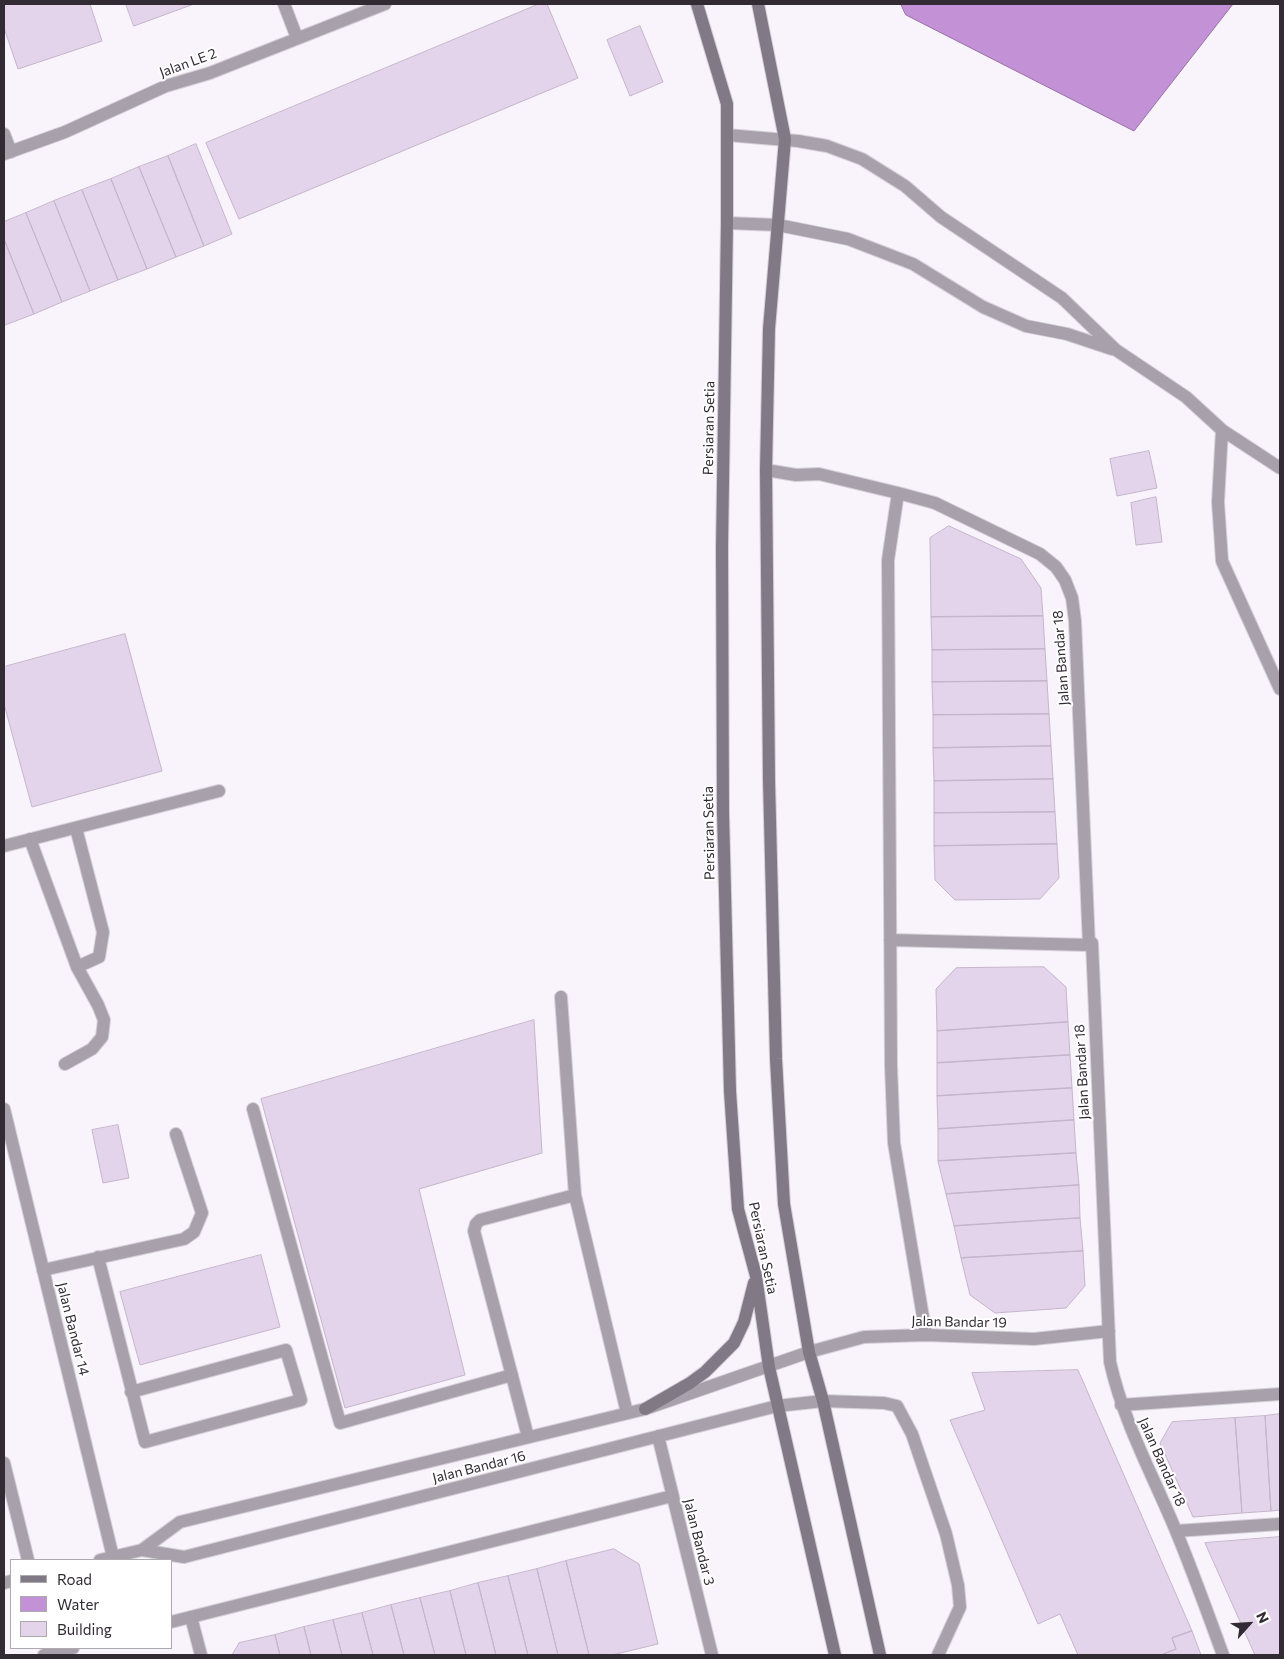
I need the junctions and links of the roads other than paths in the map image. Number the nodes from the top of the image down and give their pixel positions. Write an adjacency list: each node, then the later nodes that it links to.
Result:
1 (284, 4): 5 (street)
2 (385, 4): 5 (street, Jalan LE 2)
3 (697, 4): 7 (street, Persiaran Setia)
4 (758, 4): 8 (street, Persiaran Setia)
5 (297, 38): 9 (street, Jalan LE 2)
6 (4, 134): 9 (street)
7 (727, 135): 8 (street); 10 (street, Persiaran Setia)
8 (785, 139): 11 (street, Persiaran Setia); 12 (street)
9 (7, 153)
10 (727, 223): 11 (street); 33 (street, Persiaran Setia)
11 (778, 225): 12 (street); 15 (street, Persiaran Setia)
12 (1116, 350): 13 (street)
13 (1222, 430): 14 (street); 17 (street)
14 (1280, 468)
15 (766, 470): 16 (street, Jalan Bandar 18); 36 (street, Persiaran Setia)
16 (898, 493): 22 (street); 23 (street, Jalan Bandar 18)
17 (1280, 689)
18 (219, 791): 19 (street)
19 (76, 828): 20 (street); 24 (street)
20 (30, 839): 21 (street); 24 (street)
21 (4, 846)
22 (890, 940): 23 (street); 35 (street)
23 (1089, 945): 34 (street, Jalan Bandar 18)
24 (77, 967): 26 (street)
25 (561, 997): 30 (street)
26 (65, 1064)
27 (4, 1109): 32 (street, Jalan Bandar 14)
28 (253, 1109): 38 (street)
29 (176, 1134): 31 (street)
30 (575, 1195): 38 (street); 45 (street)
31 (98, 1257): 32 (street); 39 (street)
32 (43, 1270): 53 (street, Jalan Bandar 14)
33 (756, 1276): 37 (street, Persiaran Setia); 44 (street)
34 (1109, 1331): 35 (street, Jalan Bandar 19); 42 (street, Jalan Bandar 18)
35 (926, 1335): 36 (street, Jalan Bandar 19)
36 (809, 1352): 37 (street, Jalan Bandar 16); 41 (street, Persiaran Setia)
37 (769, 1367): 43 (street, Persiaran Setia); 44 (street, Jalan Bandar 16)
38 (512, 1375): 47 (street)
39 (131, 1392): 39 (street)
40 (1280, 1394): 42 (street)
41 (823, 1401): 43 (street, Jalan Bandar 16); 63 (street, Persiaran Setia); 64 (street, Jalan Bandar 16)
42 (1121, 1405): 51 (street, Jalan Bandar 18)
43 (777, 1406): 46 (street, Jalan Bandar 16); 62 (street, Persiaran Setia)
44 (645, 1409): 45 (street, Jalan Bandar 16)
45 (627, 1413): 47 (street, Jalan Bandar 16)
46 (658, 1436): 49 (street, Jalan Bandar 3); 52 (street, Jalan Bandar 16)
47 (528, 1437): 52 (street, Jalan Bandar 16)
48 (4, 1464): 54 (street)
49 (672, 1496): 56 (street); 61 (street, Jalan Bandar 3)
50 (1280, 1524): 51 (street)
51 (1176, 1531): 65 (street, Jalan Bandar 18)
52 (142, 1550): 53 (street, Jalan Bandar 16)
53 (113, 1557): 55 (street, Jalan Bandar 16)
54 (28, 1559)
55 (104, 1559)
56 (191, 1617): 57 (street); 60 (street)
57 (172, 1622)
58 (69, 1649): 59 (street)
59 (44, 1655)
60 (201, 1655)
61 (712, 1655)
62 (835, 1655)
63 (880, 1655)
64 (938, 1655)
65 (1223, 1655)

